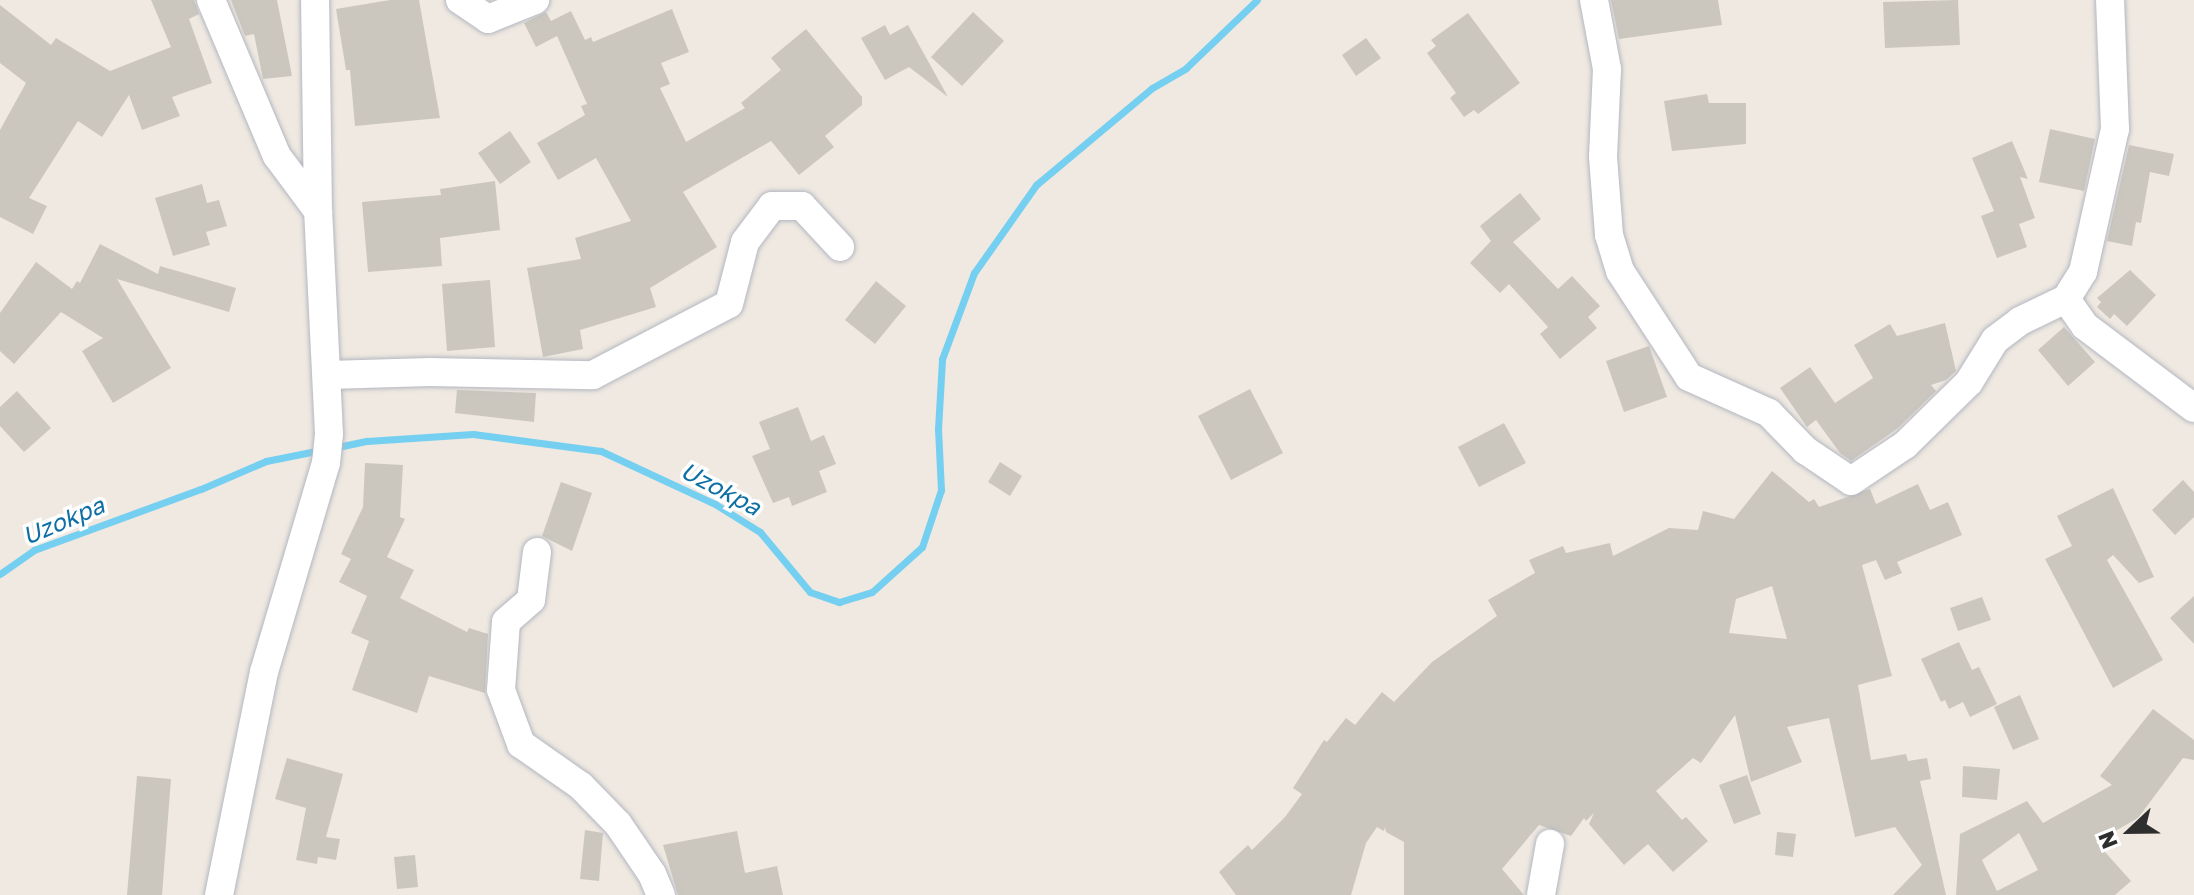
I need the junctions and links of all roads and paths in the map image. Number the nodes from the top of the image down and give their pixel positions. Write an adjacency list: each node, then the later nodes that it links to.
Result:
1 (211, 0): 7 (street)
2 (460, 0): 3 (street)
3 (535, 0)
4 (1594, 0): 9 (street)
5 (2110, 0): 9 (street)
6 (319, 1): 7 (street)
7 (318, 211): 10 (street)
8 (840, 247): 10 (street)
9 (2066, 299): 11 (street)
10 (328, 375): 14 (street)
11 (2194, 408)
12 (537, 552): 15 (street)
13 (1550, 844): 16 (street)
14 (219, 895)
15 (661, 895)
16 (1541, 895)

